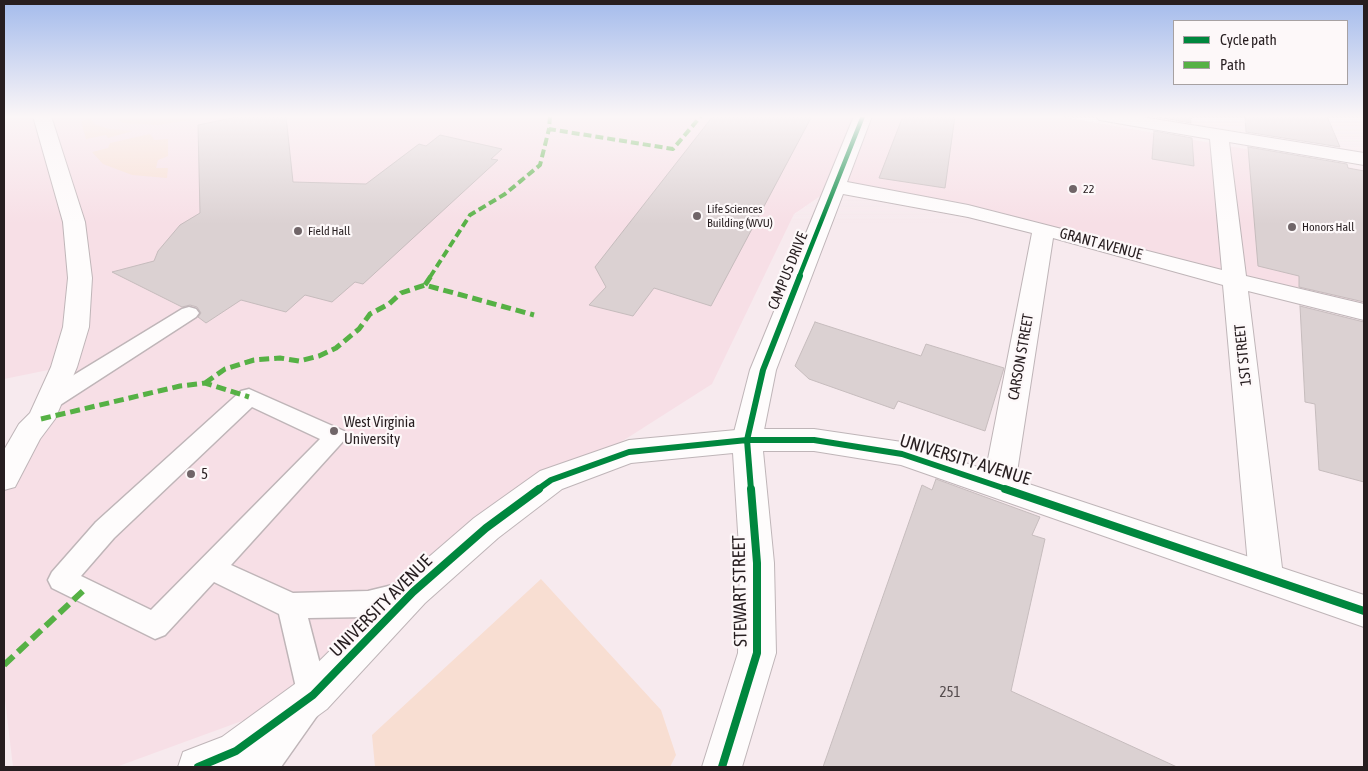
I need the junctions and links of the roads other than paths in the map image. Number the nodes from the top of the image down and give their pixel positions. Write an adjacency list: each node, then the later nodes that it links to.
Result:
1 (53, 152): 11 (street)
2 (849, 152): 6 (street, CAMPUS DRIVE)
3 (1221, 152): 8 (street, 1ST STREET)
4 (1323, 152): 5 (street)
5 (1364, 159)
6 (836, 186): 7 (street, GRANT AVENUE); 12 (street, CAMPUS DRIVE)
7 (1044, 228): 8 (street, GRANT AVENUE); 14 (street, CARSON STREET)
8 (1236, 281): 9 (street, GRANT AVENUE); 16 (street, 1ST STREET)
9 (1364, 312)
10 (189, 313): 11 (lane)
11 (48, 401): 13 (street)
12 (747, 440): 14 (street, UNIVERSITY AVENUE); 17 (street, UNIVERSITY AVENUE); 23 (street, STEWART STREET)
13 (4, 478)
14 (999, 485): 16 (street, UNIVERSITY AVENUE)
15 (210, 567): 15 (lane); 18 (lane)
16 (1266, 576): 19 (street, UNIVERSITY AVENUE)
17 (414, 592): 18 (lane); 20 (street, UNIVERSITY AVENUE)
18 (290, 606): 20 (lane)
19 (1364, 611)
20 (313, 695): 21 (street, UNIVERSITY AVENUE); 22 (lane)
21 (198, 767)
22 (262, 767)
23 (722, 767)

